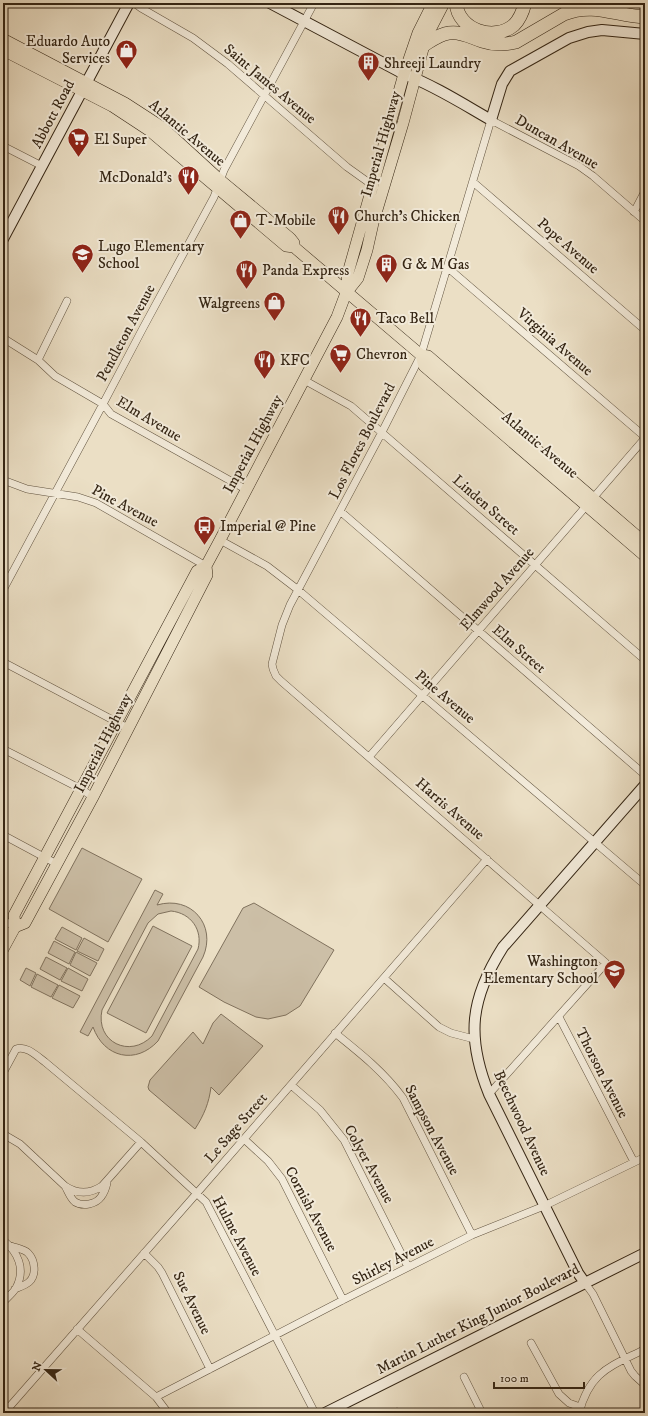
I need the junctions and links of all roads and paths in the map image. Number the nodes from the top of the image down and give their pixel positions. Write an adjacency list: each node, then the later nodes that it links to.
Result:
1 (129, 3): 18 (street, Abbott Road)
2 (134, 3): 19 (street, Saint James Avenue)
3 (270, 3): 11 (street)
4 (314, 3): 11 (street, Pendleton Avenue)
5 (433, 3): 16 (main road, Imperial Highway)
6 (444, 3): 14 (main road, Imperial Highway)
7 (456, 3): 8 (highway)
8 (525, 3)
9 (606, 3): 10 (highway)
10 (645, 15): 14 (highway)
11 (304, 21): 16 (street); 19 (street, Pendleton Avenue)
12 (645, 34): 20 (street)
13 (3, 38): 18 (main road, Atlantic Avenue)
14 (424, 45): 17 (main road, Imperial Highway)
15 (3, 50): 18 (main road, Atlantic Avenue)
16 (404, 74): 17 (street); 25 (main road, Imperial Highway)
17 (415, 78): 20 (street); 27 (main road, Imperial Highway)
18 (84, 87): 22 (street, Abbott Road); 24 (main road, Atlantic Avenue)
19 (264, 96): 24 (street, Pendleton Avenue); 25 (street, Saint James Avenue)
20 (491, 120): 23 (street, Los Flores Boulevard); 28 (street, Duncan Avenue)
21 (3, 146): 22 (street)
22 (42, 166): 30 (street, Abbott Road)
23 (473, 182): 31 (street, Los Flores Boulevard); 34 (street, Pope Avenue)
24 (219, 184): 32 (main road, Atlantic Avenue); 39 (street, Pendleton Avenue)
25 (373, 186): 27 (street, Saint James Avenue); 32 (main road, Imperial Highway)
26 (645, 191): 28 (street)
27 (383, 192): 32 (main road, Imperial Highway)
28 (634, 212): 29 (street, Duncan Avenue)
29 (645, 221)
30 (3, 239)
31 (448, 267): 36 (street, Los Flores Boulevard); 41 (street, Virginia Avenue)
32 (346, 293): 36 (main road, Atlantic Avenue); 38 (main road, Imperial Highway)
33 (67, 301): 37 (street)
34 (645, 330)
35 (3, 338): 37 (street, Elm Avenue)
36 (421, 355): 40 (street, Los Flores Boulevard); 45 (main road, Atlantic Avenue)
37 (38, 360): 39 (street, Elm Avenue)
38 (304, 380): 40 (street, Linden Street); 43 (main road, Imperial Highway)
39 (103, 404): 43 (street, Elm Avenue); 44 (street, Pendleton Avenue)
40 (382, 432): 46 (street, Los Flores Boulevard); 50 (street, Linden Street)
41 (645, 437): 45 (street, Elmwood Avenue)
42 (3, 480): 44 (street, Pine Avenue)
43 (247, 490): 47 (main road, Imperial Highway)
44 (55, 494): 51 (street, Pine Avenue); 53 (street, Pendleton Avenue)
45 (590, 501): 48 (main road, Atlantic Avenue); 49 (main road, Atlantic Avenue); 50 (street, Elmwood Avenue)
46 (340, 511): 54 (street, Los Flores Boulevard); 56 (street, Elm Street)
47 (220, 540): 51 (main road, Imperial Highway); 54 (street, Pine Avenue)
48 (645, 543)
49 (645, 556)
50 (535, 565): 56 (street, Elmwood Avenue); 57 (street, Linden Street)
51 (206, 566): 61 (main road, Imperial Highway); 62 (main road, Imperial Highway)
52 (3, 571): 53 (street)
53 (11, 575): 55 (street, Pendleton Avenue)
54 (298, 588): 59 (street, Los Flores Boulevard); 60 (street, Pine Avenue)
55 (3, 590)
56 (477, 631): 60 (street, Elmwood Avenue); 65 (street, Elm Street)
57 (645, 660)
58 (3, 662): 61 (street)
59 (276, 676): 64 (street, Harris Avenue)
60 (422, 695): 64 (street, Elmwood Avenue); 70 (street, Pine Avenue)
61 (117, 723): 62 (street); 67 (main road, Imperial Highway)
62 (128, 728): 68 (main road, Imperial Highway)
63 (3, 749): 67 (street)
64 (369, 757): 72 (street, Harris Avenue)
65 (645, 775)
66 (645, 785): 70 (street, Beechwood Avenue)
67 (81, 789): 68 (street); 71 (main road, Imperial Highway)
68 (93, 797): 73 (main road, Imperial Highway)
69 (3, 835): 71 (street)
70 (595, 842): 74 (street, Pine Avenue); 75 (street, Beechwood Avenue)
71 (45, 858): 73 (street); 77 (main road, Imperial Highway)
72 (487, 859): 75 (street, Harris Avenue); 79 (street, Le Sage Street)
73 (57, 864): 77 (main road, Imperial Highway)
74 (645, 885)
75 (540, 905): 80 (street, Harris Avenue); 82 (street, Beechwood Avenue)
76 (3, 920): 77 (street)
77 (15, 927): 78 (main road, Imperial Highway)
78 (3, 949)
79 (384, 978): 81 (street, Le Sage Street); 82 (street)
80 (559, 1017): 85 (street); 90 (street, Thorson Avenue)
81 (335, 1033): 84 (street, Le Sage Street); 95 (street, Sampson Avenue)
82 (474, 1039): 85 (street, Beechwood Avenue)
83 (3, 1073): 88 (street, Hulme Avenue)
84 (291, 1085): 87 (street, Le Sage Street); 100 (street, Colyer Avenue)
85 (489, 1094): 94 (street, Beechwood Avenue)
86 (3, 1134): 92 (street)
87 (244, 1139): 93 (street, Le Sage Street); 103 (street, Cornish Avenue)
88 (141, 1142): 91 (street); 93 (street, Hulme Avenue)
89 (645, 1156): 90 (street, Shirley Avenue)
90 (634, 1162): 94 (street, Shirley Avenue)
91 (108, 1180): 92 (street); 92 (street)
92 (65, 1186)
93 (197, 1193): 98 (street, Le Sage Street); 106 (street, Hulme Avenue)
94 (544, 1206): 95 (street, Shirley Avenue); 101 (street, Beechwood Avenue)
95 (472, 1235): 100 (street, Shirley Avenue)
96 (3, 1240): 97 (street)
97 (11, 1246): 102 (street); 102 (street)
98 (144, 1253): 105 (street, Le Sage Street); 110 (street, Sue Avenue)
99 (645, 1253): 101 (street, Martin Luther King Junior Boulevard)
100 (408, 1267): 103 (street, Shirley Avenue)
101 (585, 1282): 109 (street); 118 (street, Martin Luther King Junior Boulevard)
102 (15, 1289): 104 (street)
103 (343, 1300): 106 (street, Shirley Avenue)
104 (3, 1302)
105 (77, 1329): 113 (street); 115 (street, Le Sage Street)
106 (274, 1336): 110 (street, Shirley Avenue); 117 (street, Hulme Avenue)
107 (531, 1343): 114 (street)
108 (645, 1349): 109 (street)
109 (625, 1359): 112 (street); 114 (street)
110 (210, 1369): 113 (street, Shirley Avenue)
111 (464, 1377): 119 (street)
112 (645, 1385)
113 (156, 1397): 116 (street)
114 (579, 1410)
115 (4, 1413)
116 (168, 1413)
117 (315, 1413)
118 (325, 1413)
119 (482, 1413)

